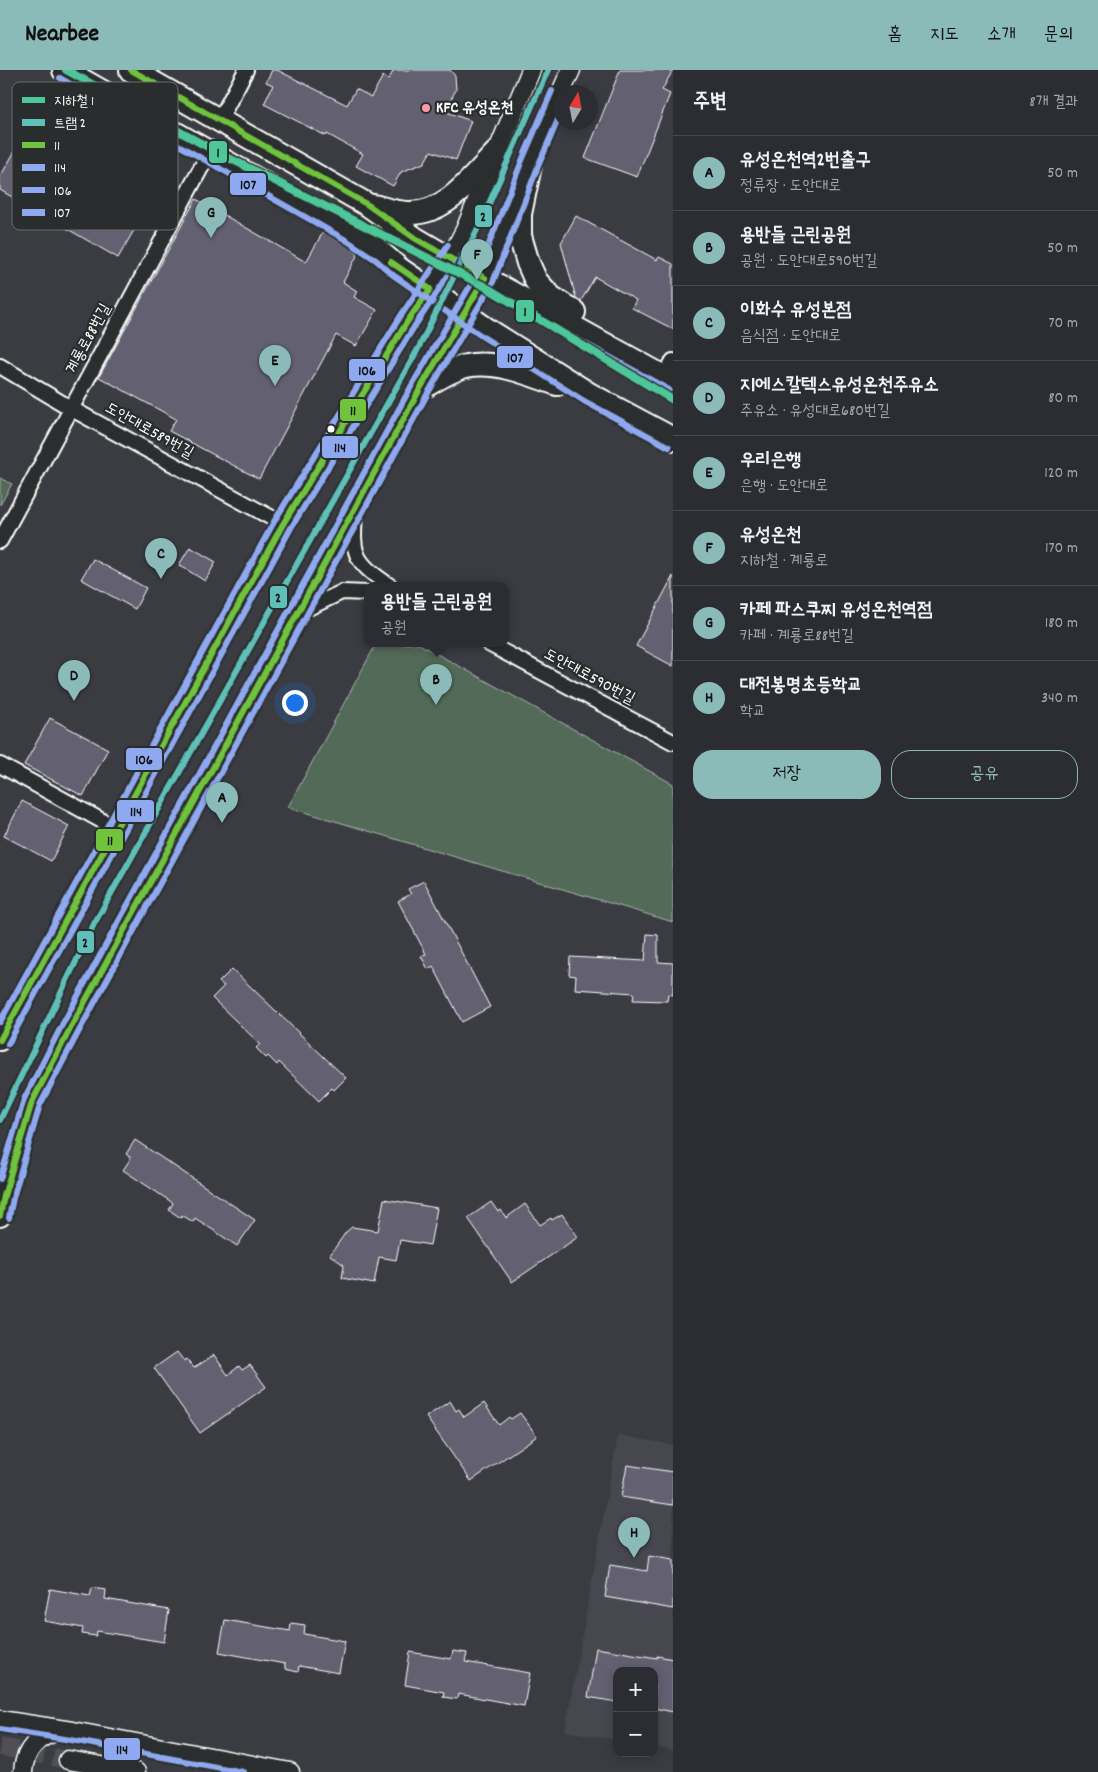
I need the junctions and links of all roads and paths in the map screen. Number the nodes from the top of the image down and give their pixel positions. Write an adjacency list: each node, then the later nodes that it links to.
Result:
1 (64, 70): 6 (main road)
2 (131, 70): 7 (main road)
3 (246, 70): 11 (street)
4 (531, 70): 13 (street)
5 (571, 70): 8 (street)
6 (85, 82)
7 (151, 82)
8 (564, 85)
9 (178, 98): 11 (main road)
10 (553, 111): 15 (street)
11 (218, 121): 16 (main road)
12 (178, 135): 14 (main road)
13 (498, 151): 16 (main road); 19 (street)
14 (209, 153): 17 (street, 계룡로88번길); 21 (main road)
15 (531, 161): 20 (street); 23 (main road)
16 (368, 205): 19 (main road)
17 (178, 211)
18 (168, 230): 28 (street, 계룡로88번길)
19 (450, 260): 20 (main road); 21 (main road)
20 (485, 278): 22 (main road); 23 (main road)
21 (430, 290): 22 (main road); 31 (main road)
22 (464, 313): 26 (main road); 27 (main road)
23 (607, 344): 25 (main road)
24 (0, 366): 28 (street, 도안대로589번길)
25 (670, 373)
26 (420, 389): 27 (main road); 30 (main road)
27 (589, 394): 29 (main road)
28 (72, 409): 31 (street, 도안대로589번길); 32 (street, 계룡로88번길)
29 (673, 440)
30 (356, 507): 33 (street); 35 (main road)
31 (283, 524): 39 (main road)
32 (0, 541)
33 (385, 582)
34 (364, 593): 35 (street)
35 (298, 613): 41 (main road)
36 (495, 647): 37 (street, 도안대로590번길)
37 (673, 742)
38 (0, 765): 39 (street)
39 (115, 828): 40 (main road)
40 (0, 1040)
41 (0, 1216)
42 (0, 1720): 43 (street)
43 (72, 1731): 45 (street); 47 (street)
44 (68, 1760): 46 (street)
45 (22, 1772)
46 (136, 1772)
47 (290, 1772)

